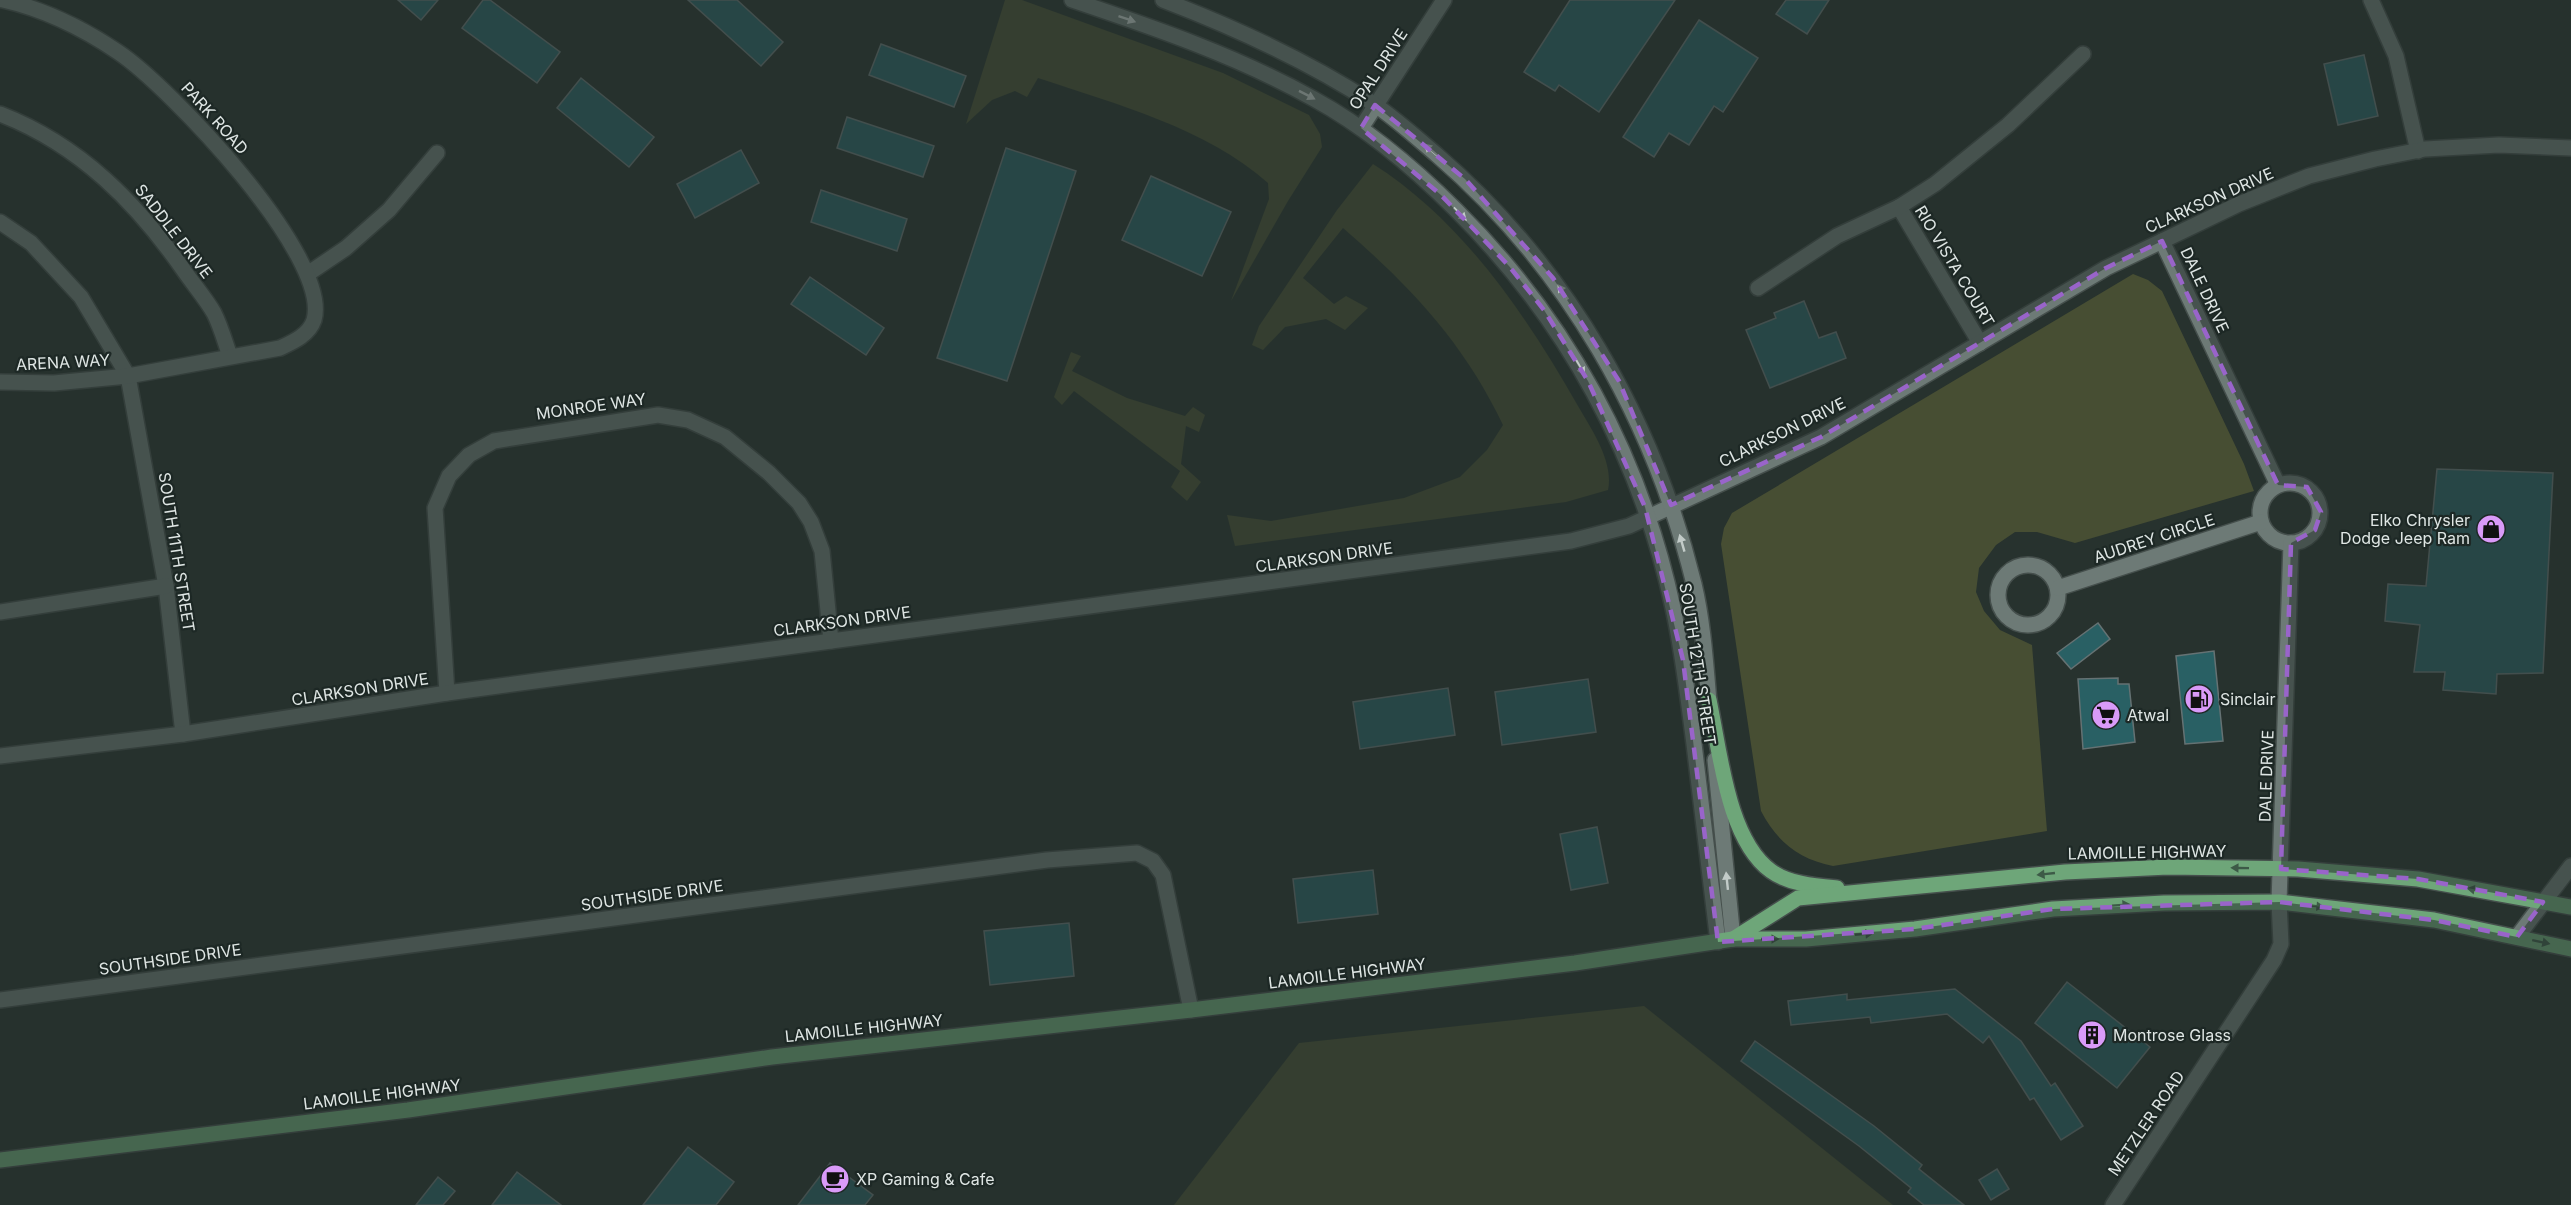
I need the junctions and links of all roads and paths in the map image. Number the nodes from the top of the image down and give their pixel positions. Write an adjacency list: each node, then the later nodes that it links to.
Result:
1 (3, 0): 16 (street, PARK ROAD)
2 (1072, 0): 9 (street, SOUTH 12TH STREET, one-way to 9)
3 (1163, 0): 7 (street, SOUTH 12TH STREET)
4 (1444, 0): 7 (street, OPAL DRIVE)
5 (2371, 0): 11 (street)
6 (2083, 54): 13 (street)
7 (1376, 105): 9 (street, OPAL DRIVE); 23 (street, SOUTH 12TH STREET, one-way to 7)
8 (0, 114): 19 (street, SADDLE DRIVE)
9 (1361, 128): 24 (street, SOUTH 12TH STREET, one-way to 24)
10 (2571, 148): 11 (street, CLARKSON DRIVE)
11 (2418, 151): 15 (street, CLARKSON DRIVE)
12 (436, 153): 16 (street)
13 (1899, 207): 17 (street); 18 (street, RIO VISTA COURT)
14 (0, 222): 20 (street)
15 (2162, 241): 18 (street, CLARKSON DRIVE); 22 (street, DALE DRIVE)
16 (309, 273): 19 (street, PARK ROAD)
17 (1758, 288)
18 (1980, 342): 23 (street, CLARKSON DRIVE)
19 (230, 356): 20 (street)
20 (128, 376): 21 (street, ARENA WAY); 27 (street, SOUTH 11TH STREET)
21 (0, 382)
22 (2278, 485): 25 (street); 26 (street)
23 (1671, 505): 24 (street, CLARKSON DRIVE); 32 (street, SOUTH 12TH STREET, one-way to 23)
24 (1648, 517): 30 (street, CLARKSON DRIVE); 42 (street, SOUTH 12TH STREET)
25 (2261, 522): 26 (street); 28 (street, AUDREY CIRCLE)
26 (2291, 543): 36 (street, DALE DRIVE)
27 (166, 586): 29 (street); 33 (street, SOUTH 11TH STREET)
28 (2058, 588): 28 (street)
29 (0, 612)
30 (831, 641): 31 (street, CLARKSON DRIVE); 31 (street, MONROE WAY)
31 (447, 693): 33 (street, CLARKSON DRIVE)
32 (1709, 700): 37 (main road); 42 (street, SOUTH 12TH STREET, one-way to 32)
33 (183, 734): 34 (street, CLARKSON DRIVE)
34 (0, 756)
35 (2571, 866): 39 (street)
36 (2281, 869): 37 (main road, LAMOILLE HIGHWAY, one-way to 37); 38 (street, DALE DRIVE); 39 (main road, LAMOILLE HIGHWAY, one-way to 36)
37 (1951, 885): 42 (main road, LAMOILLE HIGHWAY)
38 (2279, 902): 41 (main road, LAMOILLE HIGHWAY, one-way to 41); 42 (main road, LAMOILLE HIGHWAY, one-way to 38); 47 (street, METZLER ROAD)
39 (2543, 902): 40 (main road, LAMOILLE HIGHWAY); 41 (street)
40 (2571, 907)
41 (2517, 937): 43 (main road, LAMOILLE HIGHWAY, one-way to 43)
42 (1726, 941): 45 (main road, LAMOILLE HIGHWAY)
43 (2571, 949)
44 (0, 1000): 45 (street, SOUTHSIDE DRIVE)
45 (1191, 1010): 46 (main road, LAMOILLE HIGHWAY)
46 (0, 1160)
47 (2113, 1205)

